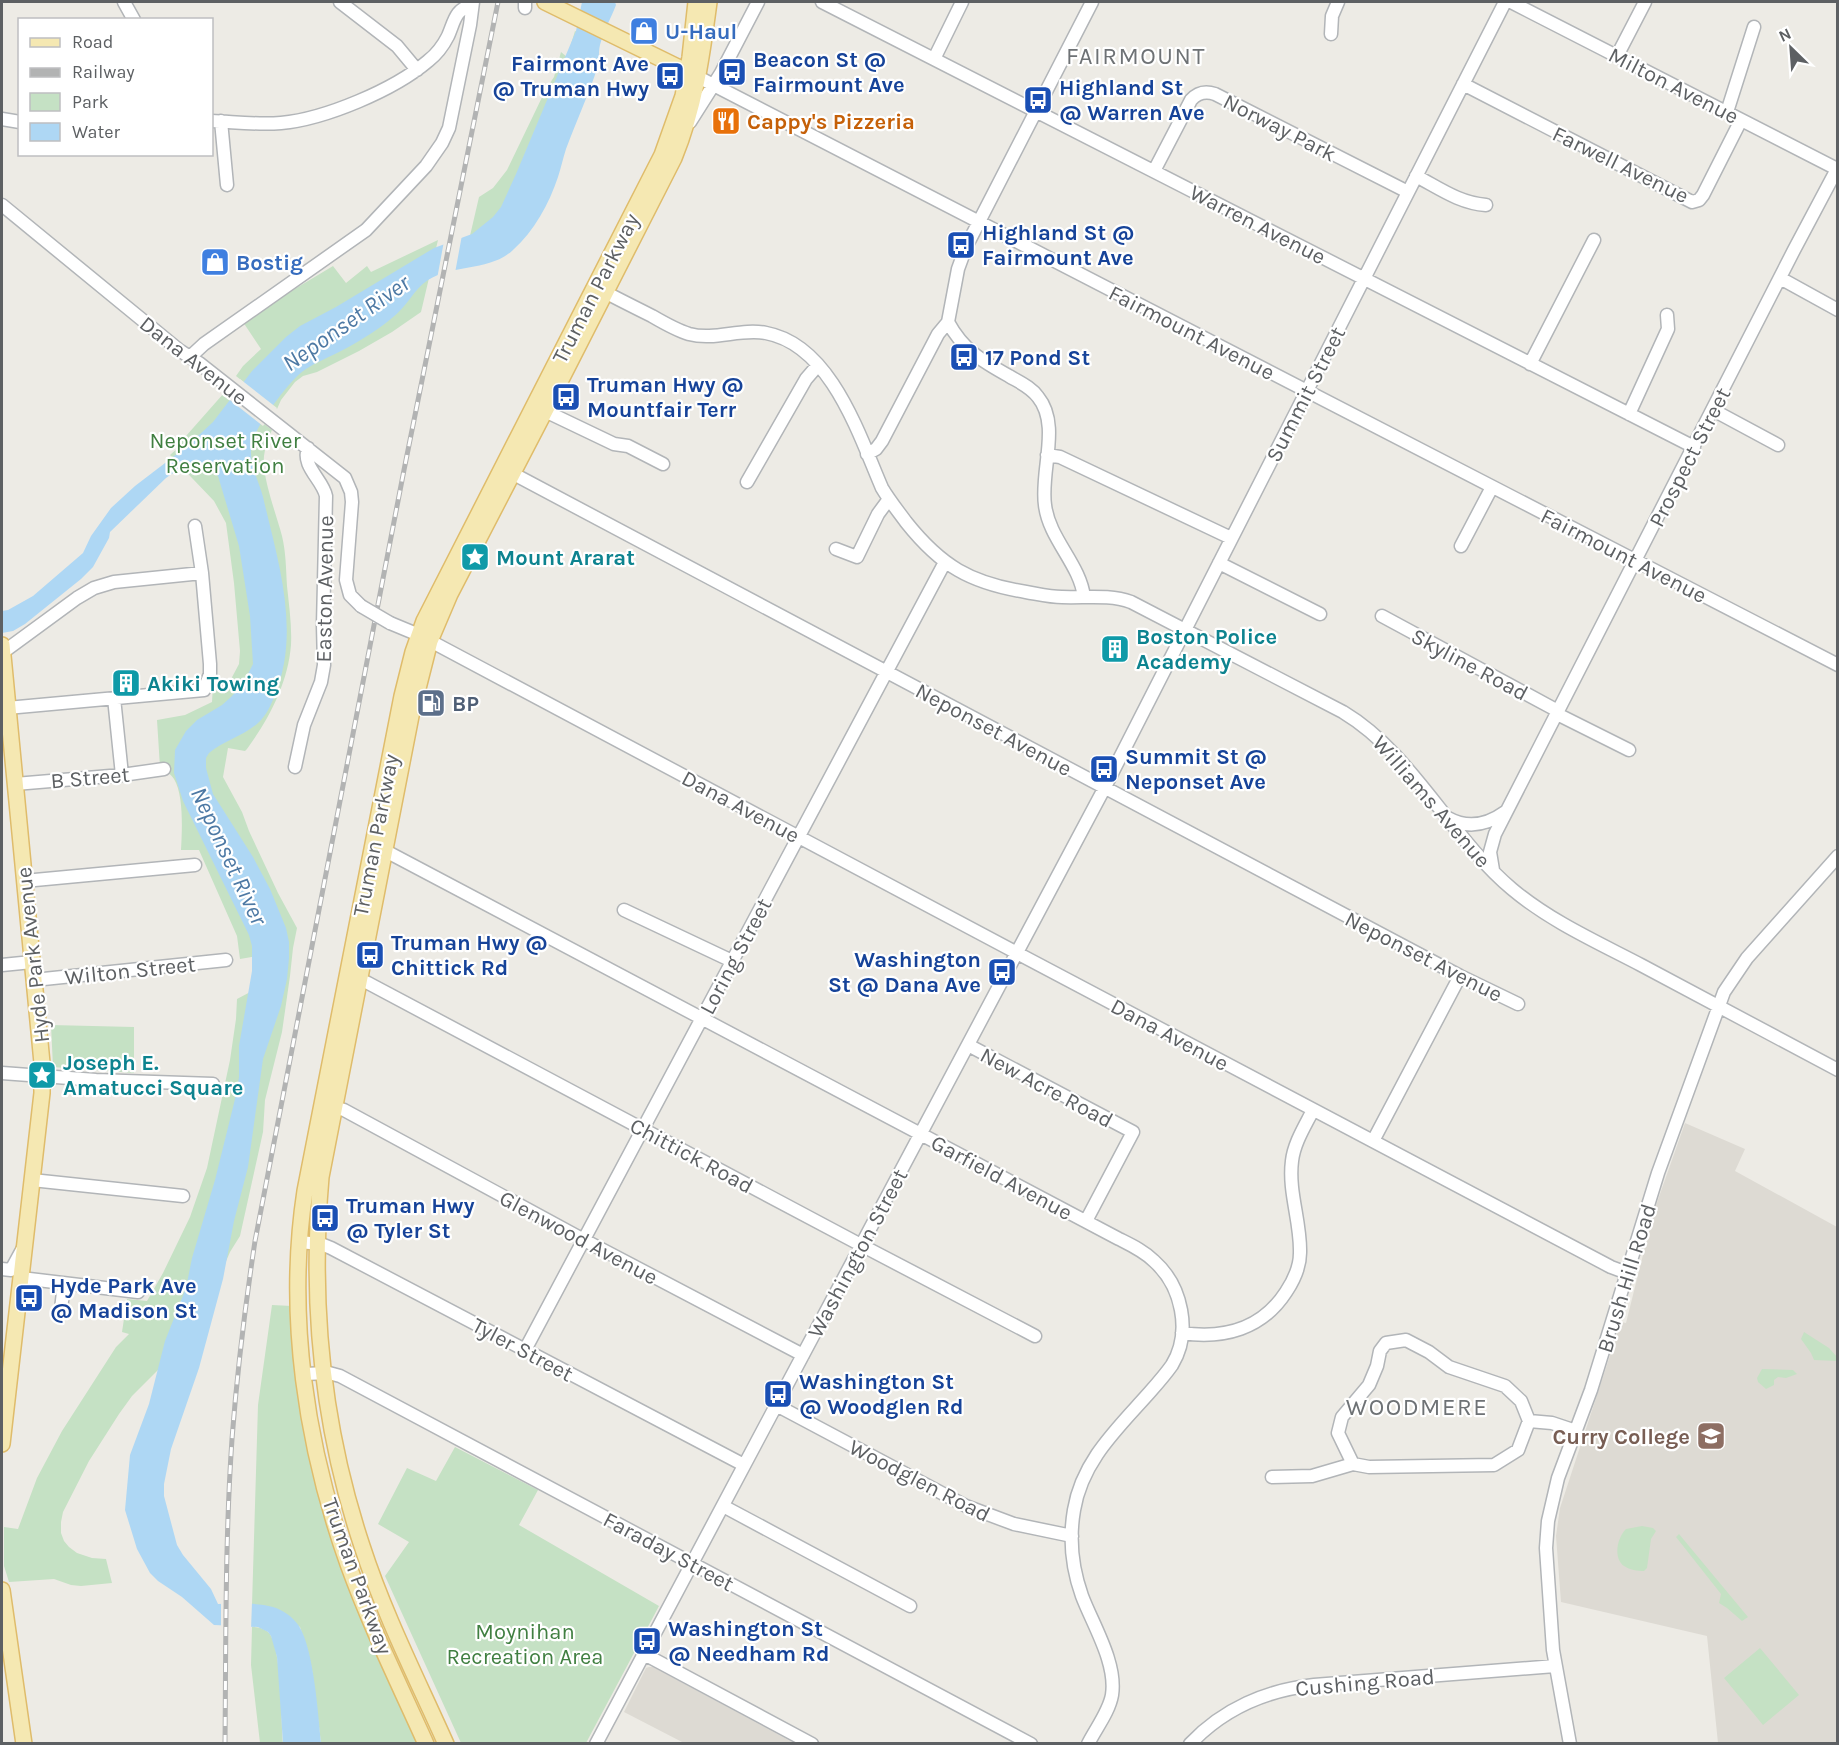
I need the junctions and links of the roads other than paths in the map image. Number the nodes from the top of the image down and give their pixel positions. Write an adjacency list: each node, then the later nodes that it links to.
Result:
1 (124, 2): 16 (street)
2 (340, 2): 21 (street)
3 (545, 2): 15 (main road, Fairmount Avenue)
4 (696, 2): 22 (main road, Truman Parkway)
5 (709, 2): 22 (main road, Truman Parkway)
6 (758, 2): 24 (street)
7 (822, 2): 20 (street, Warren Avenue)
8 (962, 2): 20 (street)
9 (1092, 2): 25 (street)
10 (1338, 2): 18 (street)
11 (1505, 2): 23 (street, Summit Street)
12 (1511, 2): 19 (street, Milton Avenue)
13 (1645, 2): 19 (street)
14 (472, 4): 21 (street); 47 (street)
15 (570, 9): 22 (main road, Fairmount Avenue)
16 (133, 18)
17 (1754, 27): 26 (street)
18 (1331, 34)
19 (1617, 56): 26 (street, Milton Avenue)
20 (934, 59): 25 (street, Warren Avenue)
21 (417, 70): 29 (street)
22 (693, 74): 24 (street, Fairmount Avenue); 31 (main road, Truman Parkway); 43 (main road, Truman Parkway)
23 (1463, 84): 28 (street, Farwell Avenue); 34 (street, Summit Street)
24 (714, 86): 31 (street); 39 (street, Fairmount Avenue)
25 (1036, 111): 33 (street, Warren Avenue); 39 (street)
26 (1726, 112): 28 (street, Milton Avenue)
27 (2, 119): 30 (street)
28 (1741, 120): 32 (street, Milton Avenue)
29 (216, 121): 35 (street)
30 (18, 122)
31 (684, 131): 43 (main road, Truman Parkway)
32 (1837, 169): 42 (street, Prospect Street)
33 (1154, 171): 36 (street, Norway Park); 41 (street, Warren Avenue)
34 (1416, 176): 36 (street, Summit Street); 38 (street)
35 (227, 185)
36 (1408, 192): 41 (street, Summit Street)
37 (2, 205): 47 (street, Dana Avenue)
38 (1486, 205)
39 (979, 222): 46 (street); 50 (street, Fairmount Avenue)
40 (1594, 240): 48 (street)
41 (1364, 278): 48 (street, Warren Avenue); 50 (street, Summit Street)
42 (1780, 278): 44 (street); 51 (street, Prospect Street)
43 (600, 290): 49 (street, Williams Avenue); 52 (main road, Truman Parkway); 60 (main road, Truman Parkway)
44 (1838, 310)
45 (1667, 315): 53 (street)
46 (948, 322): 57 (street); 58 (street)
47 (190, 357): 56 (street, Dana Avenue)
48 (1530, 364): 53 (street, Warren Avenue)
49 (818, 365): 57 (street, Williams Avenue); 61 (street)
50 (1306, 391): 62 (street, Fairmount Avenue); 65 (street, Summit Street)
51 (1713, 410): 54 (street); 55 (street, Prospect Street)
52 (545, 411): 59 (street); 60 (main road, Truman Parkway)
53 (1629, 414): 55 (street, Warren Avenue)
54 (1778, 445)
55 (1694, 447): 68 (street, Prospect Street)
56 (308, 448): 76 (street, Dana Avenue, bridge); 85 (street, Easton Avenue)
57 (867, 454): 63 (street, Williams Avenue)
58 (1047, 455): 65 (street); 72 (street)
59 (663, 464)
60 (508, 471): 76 (main road, Truman Parkway); 80 (street, Neponset Avenue)
61 (747, 482)
62 (1492, 487): 66 (street); 68 (street, Fairmount Avenue)
63 (889, 500): 67 (street); 69 (street, Williams Avenue)
64 (195, 526): 71 (street)
65 (1231, 538): 70 (street, Summit Street)
66 (1461, 546)
67 (836, 549)
68 (1635, 561): 79 (street, Fairmount Avenue); 83 (street, Prospect Street)
69 (945, 562): 72 (street, Williams Avenue); 80 (street, Loring Street)
70 (1219, 563): 73 (street); 75 (street, Summit Street)
71 (202, 573): 78 (street); 81 (street)
72 (1084, 597): 75 (street, Williams Avenue)
73 (1320, 614)
74 (1382, 616): 83 (street, Skyline Road)
75 (1185, 630): 89 (street, Summit Street); 91 (street, Williams Avenue)
76 (424, 638): 92 (street, Dana Avenue); 93 (main road, Truman Parkway)
77 (2, 645): 78 (main road, Hyde Park Avenue)
78 (2, 653): 82 (main road, Hyde Park Avenue)
79 (1838, 665)
80 (885, 671): 89 (street, Neponset Avenue); 92 (street, Loring Street)
81 (114, 698): 82 (street); 87 (street)
82 (7, 708): 88 (main road, Hyde Park Avenue)
83 (1558, 713): 84 (street, Skyline Road); 90 (street, Prospect Street)
84 (1629, 750)
85 (295, 767)
86 (165, 769): 87 (street, B Street)
87 (122, 775): 88 (street, B Street)
88 (15, 784): 97 (main road, Hyde Park Avenue)
89 (1105, 788): 99 (street, Washington Street); 104 (street, Neponset Avenue)
90 (1508, 809): 91 (street); 96 (street, Prospect Street)
91 (1444, 816): 96 (street, Williams Avenue)
92 (798, 836): 99 (street, Dana Avenue); 101 (street, Loring Street)
93 (379, 847): 105 (main road, Truman Parkway); 109 (street, Garfield Avenue)
94 (1838, 856): 108 (street, Brush Hill Road)
95 (195, 865): 97 (street)
96 (1495, 873): 108 (street, Williams Avenue)
97 (24, 881): 102 (main road, Hyde Park Avenue)
98 (624, 910): 101 (street)
99 (1017, 953): 110 (street, Washington Street); 116 (street, Dana Avenue)
100 (226, 960): 106 (street, Wilton Street)
101 (732, 961): 109 (street, Loring Street)
102 (32, 962): 103 (street); 106 (main road, Hyde Park Avenue)
103 (2, 965)
104 (1460, 975): 107 (street, Neponset Avenue); 119 (street)
105 (354, 977): 115 (main road, Truman Parkway); 117 (street, Chittick Road)
106 (34, 980): 113 (main road, Hyde Park Avenue)
107 (1518, 1004)
108 (1719, 1007): 111 (street, Williams Avenue); 129 (street, Brush Hill Road)
109 (702, 1017): 117 (street, Loring Street); 118 (street, Garfield Avenue)
110 (968, 1044): 118 (street, Washington Street); 122 (street, New Acre Road)
111 (1838, 1070)
112 (2, 1073): 113 (street)
113 (42, 1076): 114 (street); 120 (main road, Hyde Park Avenue)
114 (213, 1084)
115 (328, 1105): 123 (street, Glenwood Avenue); 124 (main road, Truman Parkway); 125 (main road, Truman Parkway)
116 (1313, 1110): 119 (street, Dana Avenue); 134 (street)
117 (643, 1129): 123 (street, Loring Street); 126 (street, Chittick Road)
118 (921, 1134): 122 (street, Garfield Avenue); 126 (street, Washington Street)
119 (1373, 1141): 129 (street, Dana Avenue)
120 (32, 1180): 121 (street); 127 (main road, Hyde Park Avenue)
121 (183, 1196)
122 (1086, 1221): 134 (street, Garfield Avenue)
123 (584, 1240): 136 (street, Loring Street); 137 (street, Glenwood Avenue)
124 (299, 1242): 125 (street, Tyler Street); 139 (main road, Truman Parkway)
125 (317, 1244): 136 (street, Tyler Street); 138 (main road, Truman Parkway)
126 (861, 1245): 135 (street, Chittick Road); 137 (street, Washington Street)
127 (23, 1247): 128 (street); 130 (main road, Hyde Park Avenue)
128 (2, 1269)
129 (1627, 1273): 142 (street, Brush Hill Road)
130 (21, 1278): 131 (street); 143 (main road, Hyde Park Avenue)
131 (64, 1284): 132 (street); 133 (street)
132 (138, 1292)
133 (60, 1309)
134 (1182, 1333): 148 (street, Garfield Avenue)
135 (1035, 1336)
136 (525, 1350): 145 (street, Tyler Street)
137 (803, 1355): 140 (street, Washington Street)
138 (322, 1373): 139 (street, Faraday Street); 149 (street, Faraday Street); 156 (main road, Truman Parkway)
139 (304, 1374): 155 (main road, Truman Parkway)
140 (776, 1405): 145 (street, Washington Street); 148 (street, Woodglen Road)
141 (1529, 1421): 142 (street); 144 (street); 144 (street)
142 (1576, 1431): 153 (street, Brush Hill Road)
143 (2, 1444)
144 (1353, 1464): 146 (street)
145 (744, 1465): 147 (street, Washington Street)
146 (1272, 1477)
147 (723, 1506): 149 (street, Washington Street); 151 (street)
148 (1072, 1536): 160 (street, Garfield Avenue)
149 (692, 1563): 152 (street, Washington Street); 159 (street, Faraday Street)
150 (2, 1590): 154 (main road)
151 (910, 1606)
152 (644, 1654): 157 (street, Washington Street); 158 (street)
153 (1555, 1666): 161 (street, Cushing Road); 162 (street, Brush Hill Road)
154 (24, 1743)
155 (426, 1743)
156 (446, 1743)
157 (596, 1743)
158 (812, 1743)
159 (1031, 1743)
160 (1088, 1743)
161 (1190, 1743)
162 (1570, 1743)

